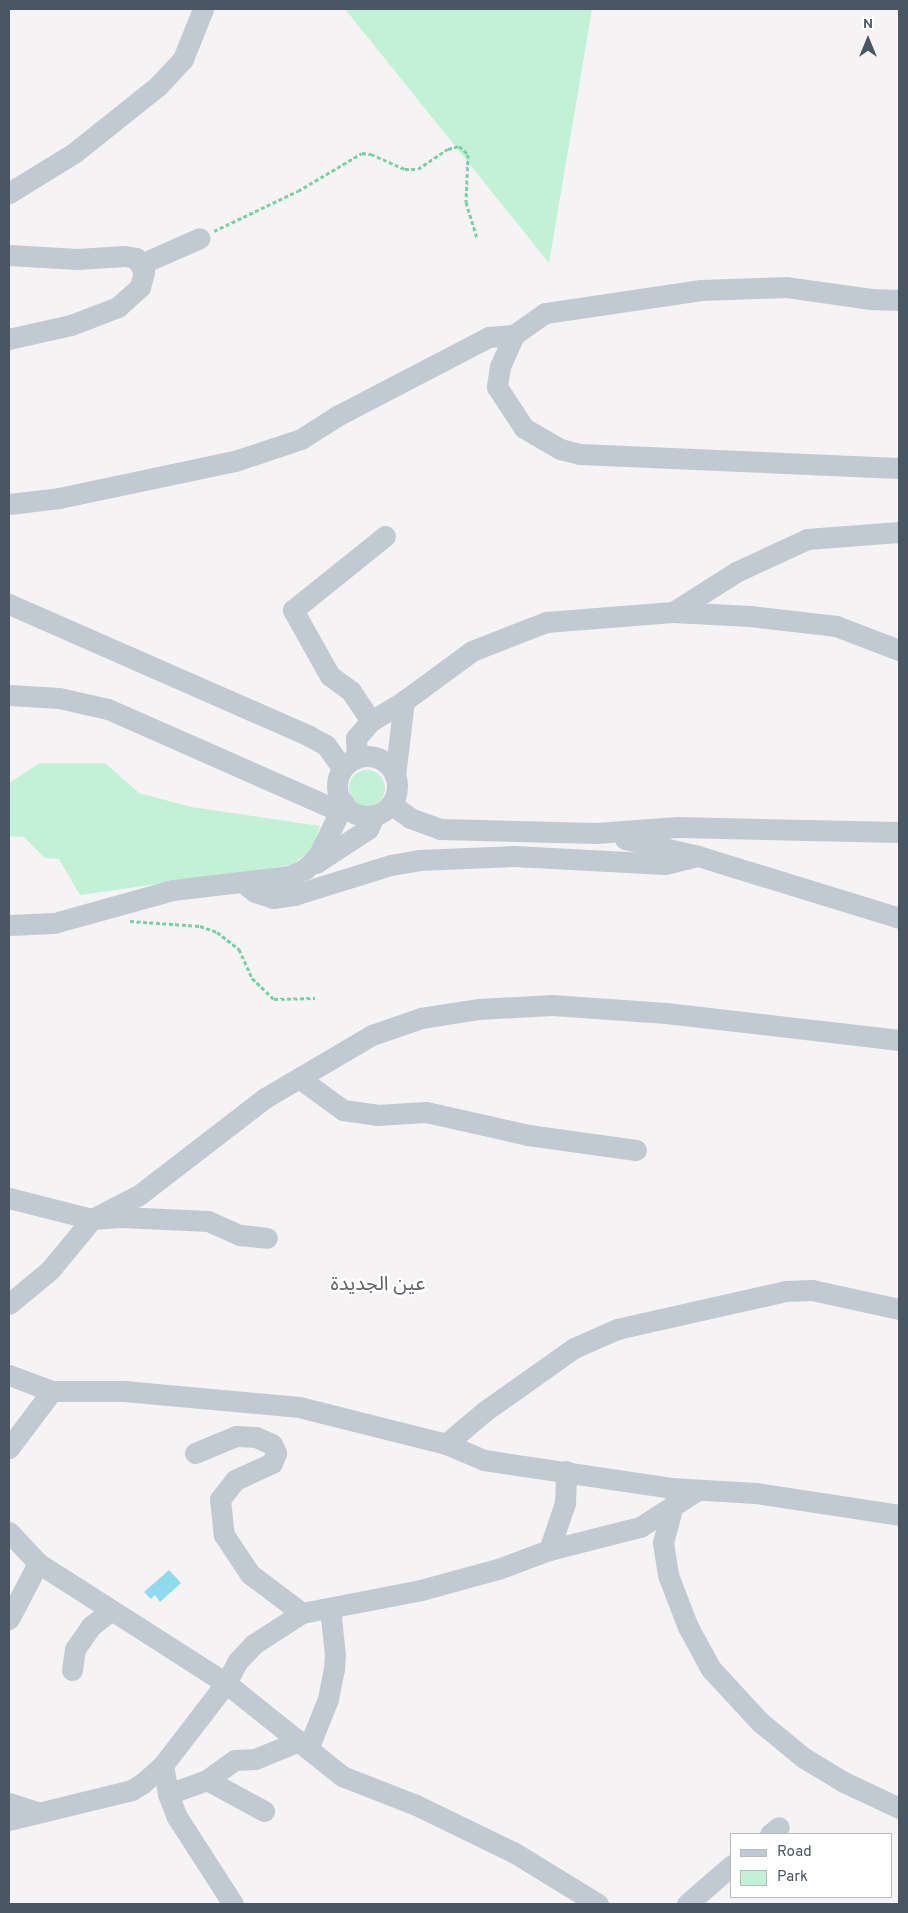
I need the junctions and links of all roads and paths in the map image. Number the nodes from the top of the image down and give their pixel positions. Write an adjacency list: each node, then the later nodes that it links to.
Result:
1 (203, 9): 2 (street)
2 (9, 193)
3 (200, 238): 4 (path); 6 (street)
4 (477, 238)
5 (9, 255): 6 (street)
6 (141, 264): 9 (street)
7 (899, 300): 8 (street)
8 (514, 335): 10 (street); 11 (street)
9 (9, 340)
10 (899, 468)
11 (9, 504)
12 (899, 532): 15 (street)
13 (385, 536): 19 (street)
14 (9, 604): 20 (street)
15 (673, 612): 16 (street); 18 (street)
16 (899, 650)
17 (9, 695): 22 (street)
18 (404, 701): 19 (street); 21 (street)
19 (371, 721): 20 (street)
20 (350, 763): 21 (street); 22 (street)
21 (395, 776): 23 (street)
22 (341, 807): 23 (street); 27 (street)
23 (383, 810): 25 (street); 27 (street)
24 (899, 832): 25 (street)
25 (596, 833): 26 (street)
26 (698, 856): 28 (street); 29 (street)
27 (305, 869): 28 (street)
28 (245, 884): 31 (street)
29 (899, 918)
30 (124, 921): 32 (path)
31 (9, 925)
32 (315, 998)
33 (899, 1040): 34 (street)
34 (299, 1078): 35 (street); 37 (street)
35 (636, 1150)
36 (9, 1198): 37 (street)
37 (92, 1219): 38 (street); 39 (street)
38 (267, 1238)
39 (9, 1304)
40 (899, 1310): 43 (street)
41 (9, 1375): 42 (street)
42 (52, 1391): 43 (street); 44 (street)
43 (446, 1444): 46 (street)
44 (9, 1448)
45 (195, 1454): 55 (street)
46 (566, 1471): 47 (street); 51 (street)
47 (696, 1490): 48 (street); 49 (street)
48 (673, 1505): 51 (street); 64 (street)
49 (899, 1514)
50 (9, 1532): 52 (street)
51 (549, 1550): 53 (street)
52 (38, 1563): 54 (street); 56 (street)
53 (330, 1608): 55 (street); 59 (street)
54 (110, 1611): 57 (street); 58 (street)
55 (302, 1612): 58 (street)
56 (9, 1619)
57 (72, 1670)
58 (226, 1683): 59 (street); 60 (street)
59 (304, 1745): 61 (street); 70 (street)
60 (163, 1765): 62 (street); 66 (street)
61 (208, 1780): 62 (street); 65 (street)
62 (168, 1794): 69 (street)
63 (9, 1802): 66 (street)
64 (899, 1808)
65 (264, 1811)
66 (37, 1812): 67 (street)
67 (9, 1820)
68 (730, 1867): 71 (street)
69 (233, 1904)
70 (598, 1904)
71 (687, 1904)

